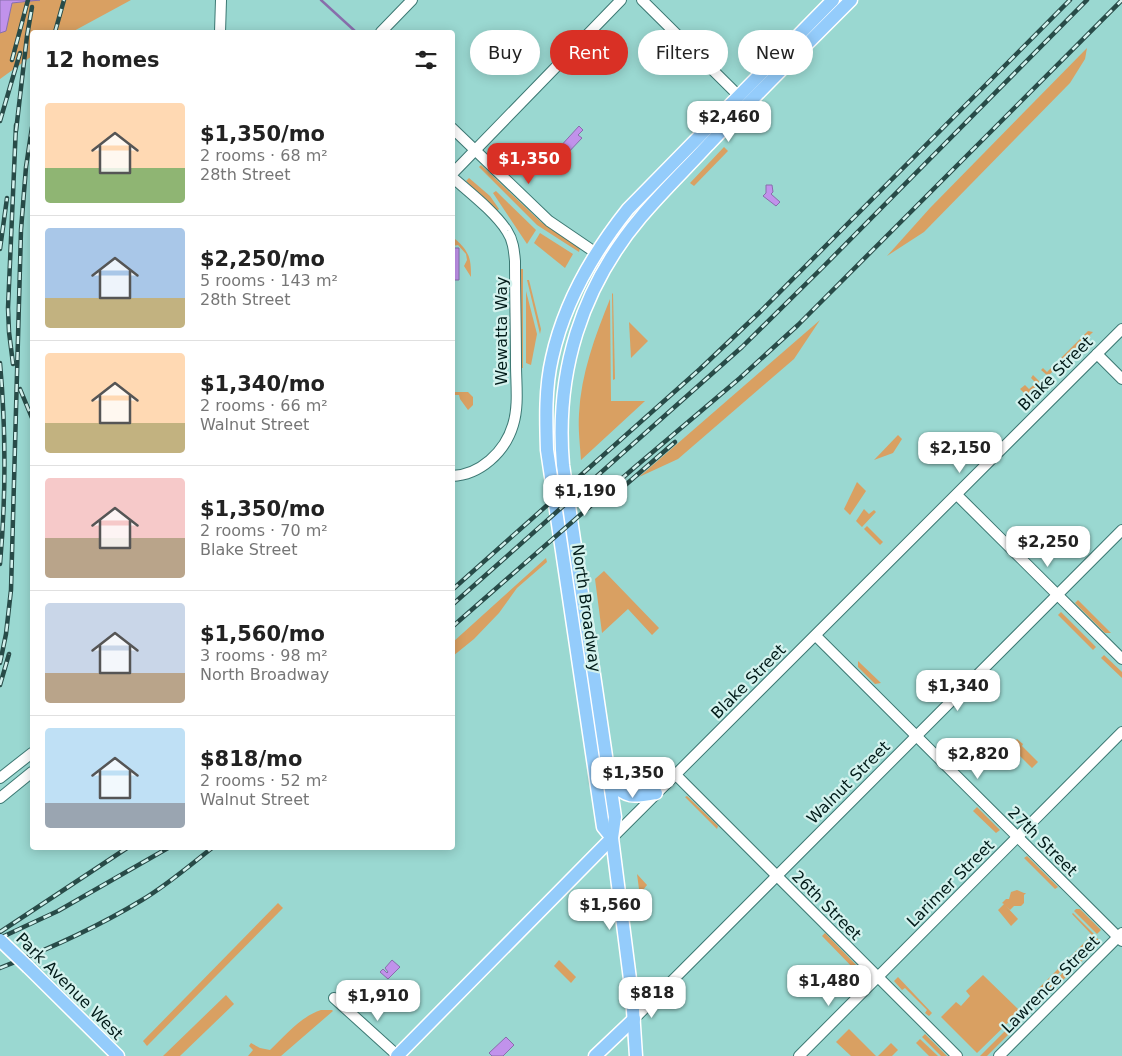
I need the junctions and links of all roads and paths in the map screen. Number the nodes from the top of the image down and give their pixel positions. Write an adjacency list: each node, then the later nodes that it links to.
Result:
1 (221, 0): 7 (street)
2 (412, 0): 8 (street)
3 (620, 0): 11 (street)
4 (642, 0): 9 (street)
5 (833, 0): 9 (main road)
6 (851, 0): 9 (main road)
7 (220, 30)
8 (383, 30)
9 (743, 100): 14 (main road, North Broadway); 30 (main road, North Broadway)
10 (455, 131): 11 (street)
11 (476, 151): 12 (street); 14 (street)
12 (455, 173)
13 (455, 179): 18 (street, Wewatta Way)
14 (596, 253): 34 (main road, North Broadway)
15 (1122, 329): 16 (street, Blake Street)
16 (1097, 354): 17 (street); 19 (street, Blake Street)
17 (1122, 380)
18 (455, 476)
19 (957, 495): 21 (street); 22 (street, Blake Street)
20 (1122, 530): 21 (street, Walnut Street)
21 (1058, 595): 23 (street); 25 (street, Walnut Street)
22 (816, 636): 25 (street, 27th Street); 28 (street, Blake Street)
23 (1122, 660)
24 (1122, 732): 33 (street, Larimer Street)
25 (917, 736): 33 (street, 27th Street); 35 (street, Walnut Street)
26 (30, 755): 29 (street)
27 (30, 774): 32 (street)
28 (676, 775): 31 (street, Blake Street); 35 (street, 26th Street)
29 (0, 778)
30 (610, 782): 31 (main road); 34 (main road, North Broadway)
31 (656, 793): 34 (street, Blake Street)
32 (0, 798)
33 (1017, 837): 36 (street, 27th Street); 38 (street, Larimer Street)
34 (612, 838): 40 (main road, North Broadway); 42 (main road, Blake Street)
35 (777, 876): 38 (street, 26th Street); 40 (street, Walnut Street)
36 (1121, 937): 47 (street, Lawrence Street)
37 (0, 940): 41 (main road, Park Avenue West, bridge)
38 (878, 977): 45 (street, Larimer Street); 46 (street, 26th Street)
39 (334, 998): 42 (street)
40 (634, 1019): 43 (main road, Walnut Street); 44 (main road, North Broadway)
41 (118, 1056)
42 (397, 1056)
43 (595, 1056)
44 (636, 1056)
45 (799, 1056)
46 (957, 1056)
47 (999, 1056)

